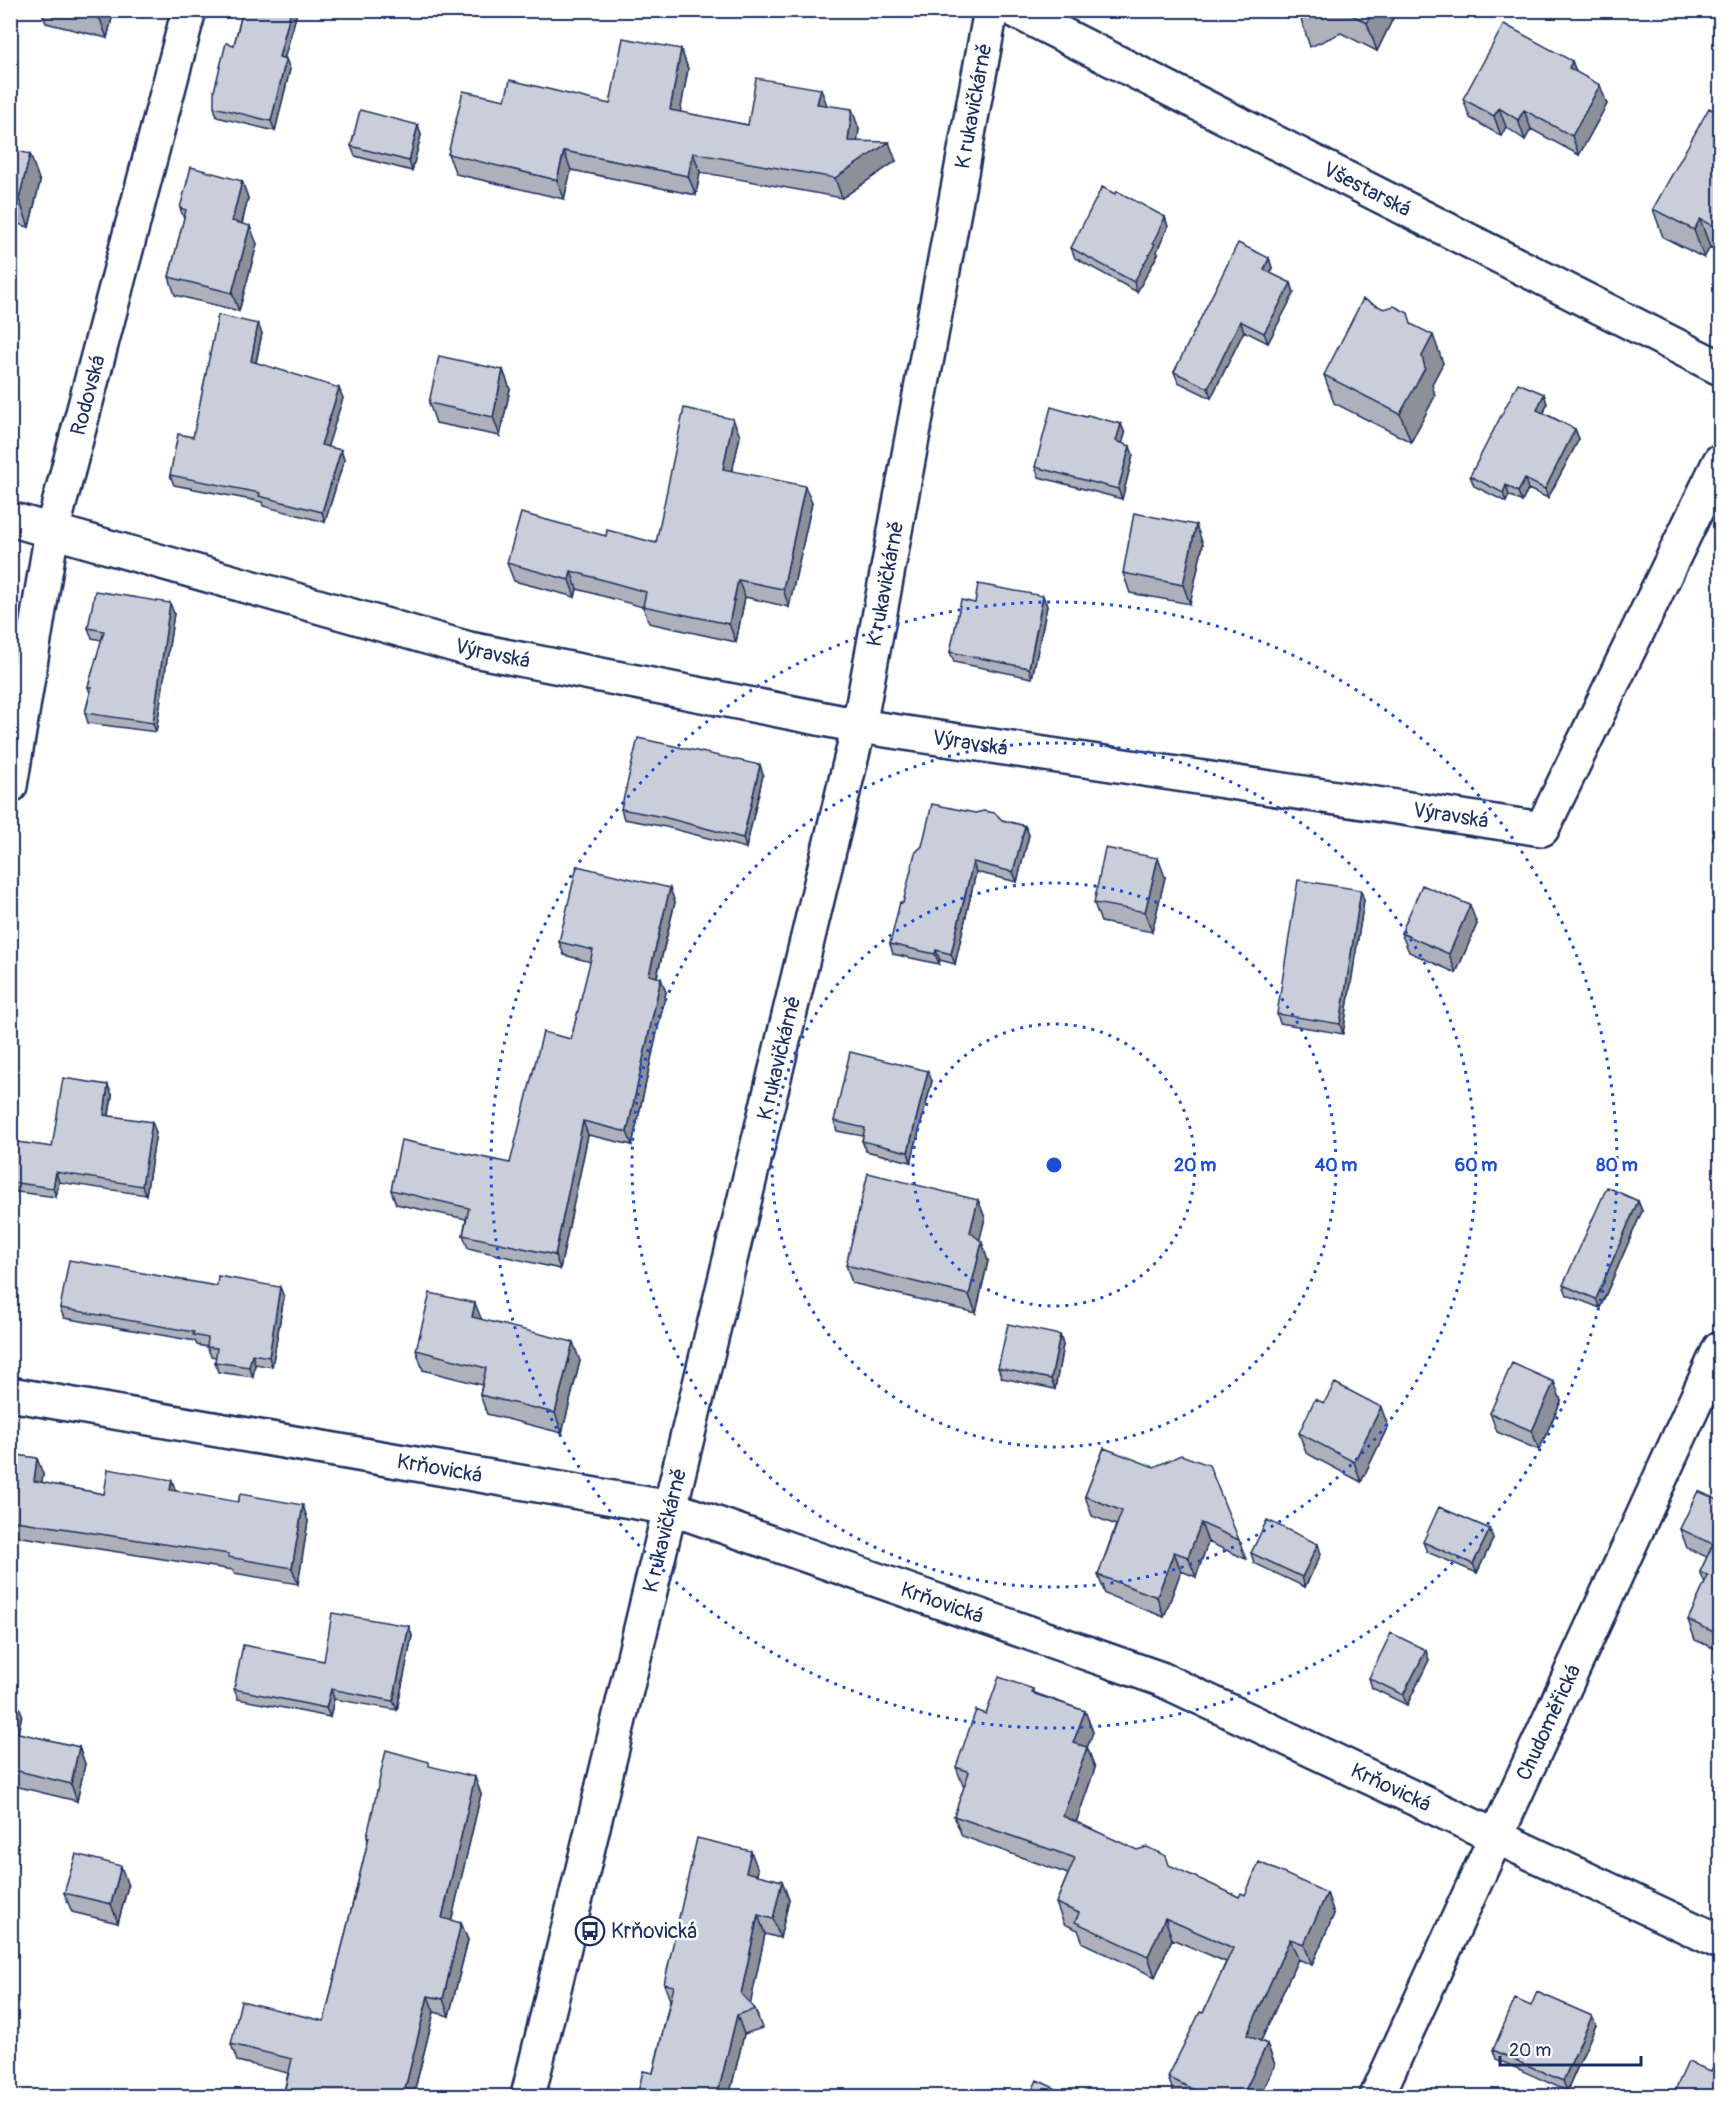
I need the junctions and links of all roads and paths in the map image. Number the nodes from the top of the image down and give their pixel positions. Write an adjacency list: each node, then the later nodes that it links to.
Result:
1 (189, 10): 7 (street, Rodovská)
2 (991, 10): 8 (street, K rukavičkárně)
3 (1014, 10): 4 (street, Všestarská)
4 (1720, 368)
5 (1720, 461): 8 (street, Výravská)
6 (10, 519): 7 (street, Výravská)
7 (52, 531): 8 (street, Výravská); 9 (street, Rodovská)
8 (859, 726): 12 (street, K rukavičkárně)
9 (10, 786)
10 (1720, 1348): 13 (street, Chudoměřická)
11 (10, 1394): 12 (street, Krňovická)
12 (671, 1508): 13 (street, Krňovická); 15 (street, K rukavičkárně)
13 (1496, 1839): 14 (street, Krňovická); 16 (street, Chudoměřická)
14 (1720, 1941)
15 (528, 2097)
16 (1377, 2097)

